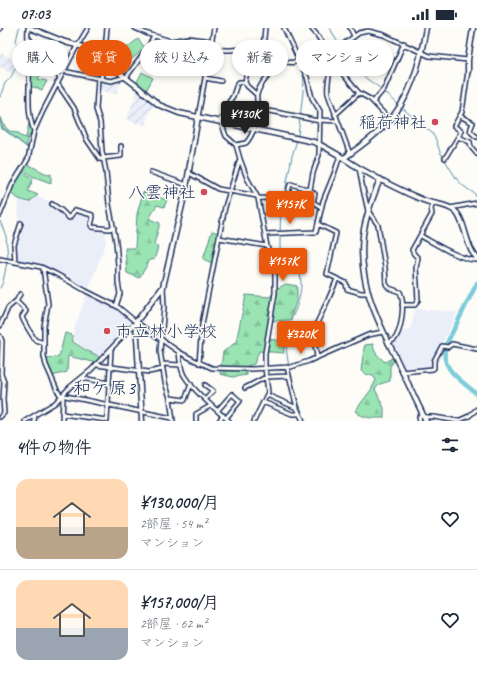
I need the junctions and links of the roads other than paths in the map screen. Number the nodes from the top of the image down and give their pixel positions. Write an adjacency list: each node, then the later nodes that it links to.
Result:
1 (29, 28): 15 (street); 26 (street)
2 (88, 28): 16 (street)
3 (107, 28): 17 (street)
4 (135, 28): 12 (street)
5 (214, 28): 21 (street)
6 (265, 28): 22 (street)
7 (284, 28): 31 (street)
8 (311, 28): 23 (street)
9 (350, 28): 14 (street)
10 (426, 28): 30 (street)
11 (473, 28): 28 (street)
12 (140, 29): 13 (street)
13 (154, 36): 18 (street); 44 (street)
14 (354, 36): 24 (street); 25 (street)
15 (28, 37): 42 (street); 62 (street)
16 (80, 40)
17 (106, 40)
18 (169, 40)
19 (178, 40): 20 (street)
20 (200, 40)
21 (211, 40)
22 (263, 40)
23 (320, 40)
24 (348, 40)
25 (404, 43): 30 (street); 51 (street)
26 (76, 45)
27 (76, 47): 33 (street)
28 (470, 50): 29 (street); 32 (street)
29 (477, 50)
30 (422, 52): 32 (street); 57 (street)
31 (296, 54)
32 (468, 60): 34 (street)
33 (68, 62)
34 (468, 71): 55 (street)
35 (68, 72): 43 (street)
36 (123, 76): 44 (street)
37 (246, 76): 47 (street)
38 (269, 76): 50 (street)
39 (306, 76): 59 (street)
40 (330, 76): 54 (street)
41 (345, 76): 49 (street)
42 (60, 78): 48 (street)
43 (100, 78): 44 (street); 73 (street)
44 (126, 78): 56 (street)
45 (205, 78): 46 (street); 56 (street)
46 (221, 81)
47 (245, 82): 50 (street); 53 (street)
48 (57, 83): 62 (street); 73 (street)
49 (360, 93): 51 (street); 54 (street)
50 (257, 95): 52 (street)
51 (373, 102): 57 (street)
52 (257, 110): 53 (street); 59 (street); 61 (street)
53 (226, 112): 58 (street)
54 (335, 115): 60 (street)
55 (460, 116): 63 (street); 64 (street)
56 (198, 117): 58 (street); 77 (street)
57 (390, 120): 69 (street)
58 (220, 121): 61 (street); 66 (street)
59 (319, 121): 60 (street); 67 (street)
60 (336, 121): 69 (street)
61 (255, 129): 66 (street); 67 (street)
62 (34, 131): 89 (street)
63 (475, 136): 65 (street)
64 (458, 137): 65 (street); 72 (street)
65 (469, 142): 70 (street)
66 (236, 145): 74 (street)
67 (320, 145): 71 (street); 80 (street)
68 (121, 146): 73 (street)
69 (350, 154): 71 (street)
70 (477, 154)
71 (342, 157): 75 (street); 86 (street)
72 (446, 158)
73 (104, 159): 92 (street)
74 (240, 159): 81 (street); 82 (street)
75 (359, 168): 78 (street); 88 (street)
76 (151, 172): 79 (street)
77 (189, 173): 79 (street); 81 (street)
78 (380, 179): 83 (street); 88 (street)
79 (187, 185): 102 (street)
80 (310, 190): 82 (street); 86 (street)
81 (229, 191): 82 (street); 95 (street)
82 (258, 197): 93 (street)
83 (433, 203): 87 (street); 94 (street)
84 (477, 203): 87 (street)
85 (52, 204): 92 (street)
86 (321, 207): 91 (street)
87 (450, 208): 98 (street)
88 (368, 211): 103 (street); 106 (street)
89 (0, 215)
90 (21, 223): 99 (street)
91 (318, 224): 93 (street); 101 (street)
92 (114, 227): 107 (street)
93 (265, 234): 96 (street)
94 (421, 236): 98 (street); 106 (street)
95 (219, 238): 96 (street); 119 (street)
96 (267, 246): 125 (street)
97 (0, 259): 99 (street)
98 (477, 259)
99 (15, 262): 100 (street)
100 (43, 268): 107 (street); 113 (street)
101 (337, 279): 103 (street); 118 (street)
102 (163, 287): 108 (street); 112 (street)
103 (368, 293): 110 (street)
104 (20, 294): 105 (street)
105 (16, 301): 109 (street); 113 (street)
106 (402, 305): 114 (street)
107 (116, 306): 108 (street)
108 (136, 322): 112 (street); 116 (street); 127 (street)
109 (0, 326)
110 (383, 332): 114 (street); 118 (street)
111 (0, 336): 150 (street)
112 (161, 340): 117 (street); 120 (street)
113 (44, 343): 136 (street)
114 (388, 343): 128 (street)
115 (477, 349): 128 (street)
116 (111, 350): 121 (street); 123 (street)
117 (179, 352): 119 (street); 122 (street)
118 (317, 357): 124 (street)
119 (199, 363): 125 (street)
120 (162, 364): 122 (street); 126 (street)
121 (97, 365): 123 (street); 131 (street)
122 (181, 365): 133 (street)
123 (110, 367): 127 (street); 132 (street)
124 (287, 367): 125 (street); 129 (street)
125 (265, 368): 130 (street)
126 (163, 369): 127 (street); 138 (street)
127 (139, 370): 146 (street)
128 (402, 372): 152 (street)
129 (289, 376): 130 (street); 143 (street)
130 (266, 377): 135 (street); 137 (street)
131 (82, 378): 132 (street); 136 (street)
132 (109, 382): 141 (street)
133 (191, 384): 138 (street); 139 (street)
134 (205, 385): 139 (street)
135 (245, 388)
136 (61, 395): 141 (street); 147 (street); 149 (street)
137 (267, 395): 140 (street); 143 (street)
138 (170, 398): 154 (street)
139 (206, 399): 142 (street)
140 (263, 402): 148 (street); 163 (street)
141 (108, 405): 146 (street); 155 (street)
142 (212, 405): 145 (street); 160 (street)
143 (297, 408): 148 (street)
144 (477, 408): 166 (street)
145 (218, 410): 151 (street); 151 (street)
146 (141, 411): 154 (street); 159 (street)
147 (62, 414): 153 (street); 158 (street)
148 (300, 414): 164 (street)
149 (35, 415): 156 (street); 157 (street)
150 (0, 417)
151 (224, 417): 161 (street); 162 (street)
152 (424, 417): 165 (street); 166 (street)
153 (94, 419): 155 (street)
154 (172, 419)
155 (107, 420)
156 (25, 421)
157 (34, 421)
158 (62, 421)
159 (142, 421)
160 (196, 421)
161 (219, 421)
162 (229, 421)
163 (254, 421)
164 (303, 421)
165 (420, 421)
166 (458, 421)

